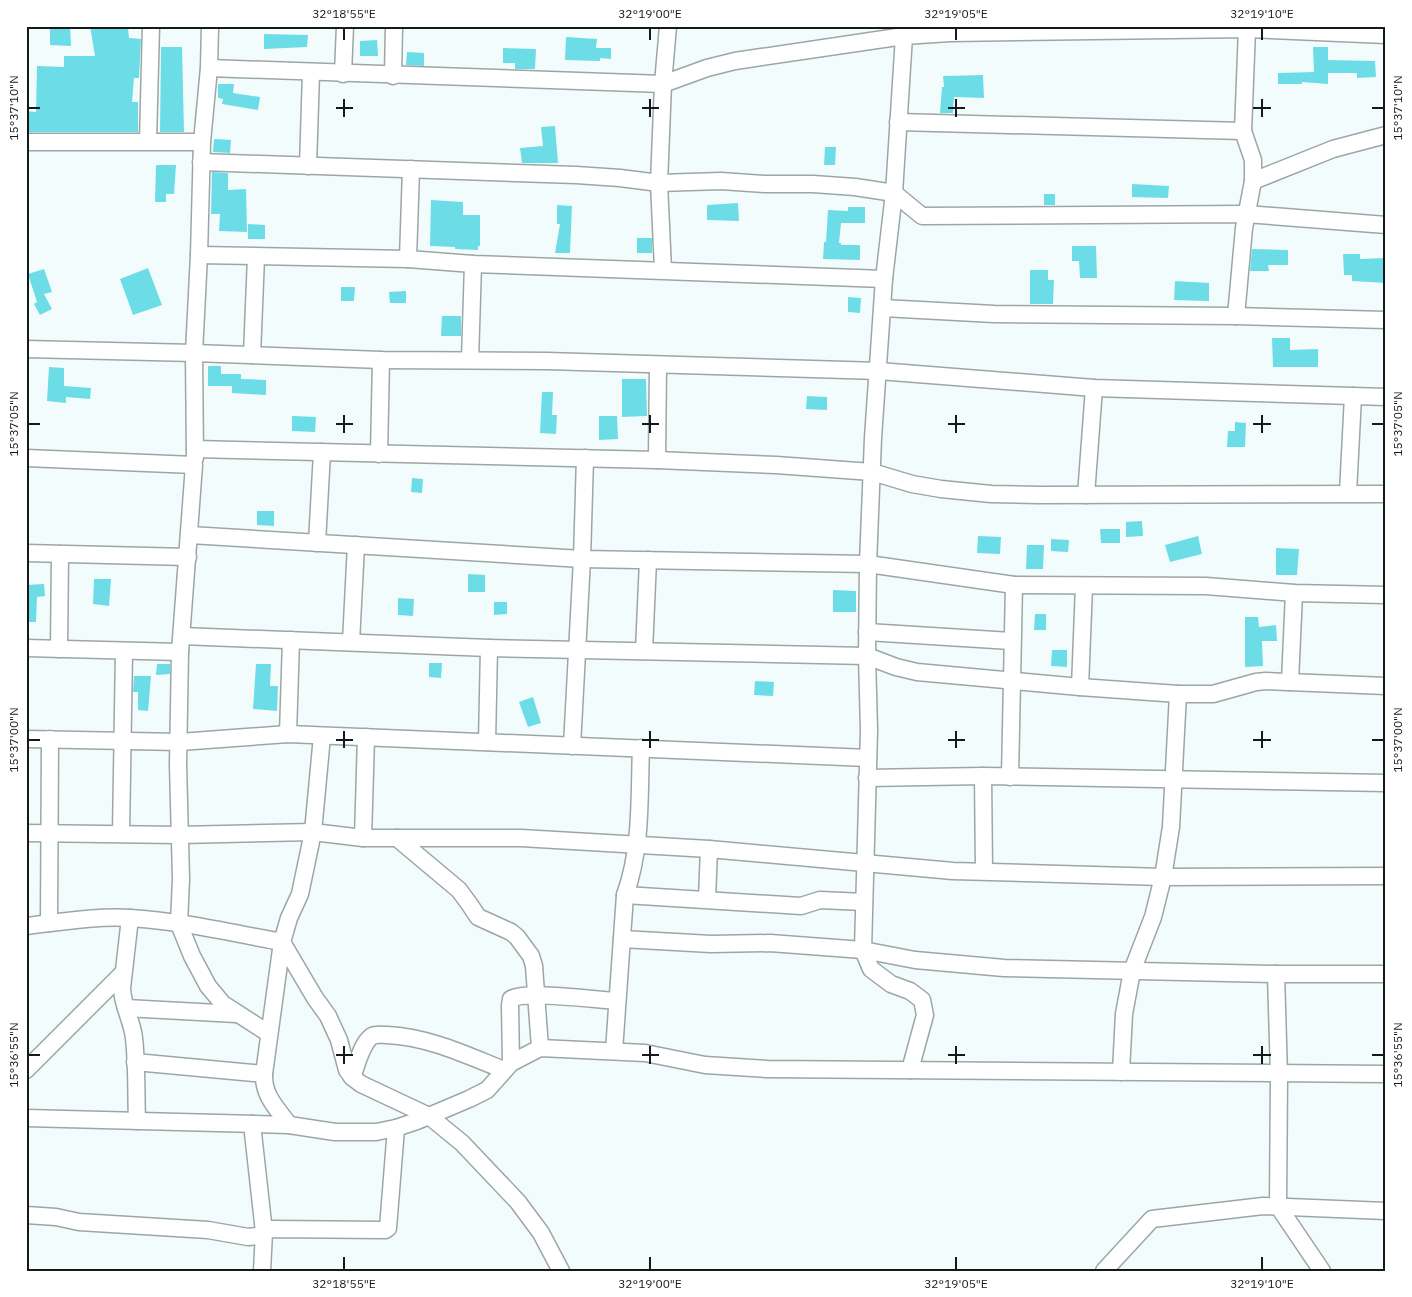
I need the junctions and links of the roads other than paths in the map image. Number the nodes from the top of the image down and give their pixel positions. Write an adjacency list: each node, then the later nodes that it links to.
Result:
1 (151, 26): 17 (street)
2 (210, 26): 9 (street)
3 (346, 26): 11 (street)
4 (394, 26): 12 (street)
5 (668, 26): 13 (street)
6 (1247, 28): 7 (street); 8 (street); 15 (street)
7 (906, 31): 13 (street); 14 (street)
8 (1386, 34)
9 (209, 68): 10 (street); 19 (street)
10 (312, 73): 11 (street); 21 (street)
11 (343, 74): 12 (street)
12 (393, 76): 13 (street)
13 (663, 84): 24 (street)
14 (898, 122): 15 (street); 25 (street)
15 (1243, 131): 23 (street)
16 (1386, 135): 23 (street)
17 (148, 141): 18 (street); 19 (street)
18 (26, 142)
19 (202, 142): 20 (street)
20 (201, 162): 21 (street); 28 (street)
21 (308, 166): 22 (street)
22 (412, 169): 24 (street); 30 (street)
23 (1253, 182): 26 (street)
24 (660, 183): 25 (street); 32 (street)
25 (894, 193): 26 (street); 33 (street)
26 (1246, 214): 27 (street); 35 (street)
27 (1386, 225)
28 (199, 255): 29 (street); 38 (street)
29 (256, 257): 30 (street); 39 (street)
30 (408, 259): 31 (street)
31 (473, 264): 32 (street); 41 (street)
32 (662, 270): 33 (street)
33 (884, 279): 34 (street)
34 (883, 308): 35 (street); 43 (street)
35 (1236, 316): 36 (street)
36 (1386, 320)
37 (26, 350): 38 (street)
38 (194, 353): 39 (street); 49 (street)
39 (252, 355): 40 (street)
40 (381, 360): 41 (street); 48 (street)
41 (470, 360): 42 (street)
42 (658, 366): 43 (street); 52 (street)
43 (879, 371): 44 (street); 53 (street)
44 (1094, 388): 45 (street); 56 (street)
45 (1353, 396): 46 (street); 54 (street)
46 (1386, 397)
47 (322, 452): 48 (street); 49 (street); 58 (street)
48 (379, 454): 51 (street)
49 (195, 457): 50 (street); 57 (street)
50 (26, 458)
51 (585, 458): 52 (street); 63 (street)
52 (657, 460): 53 (street)
53 (872, 472): 56 (street); 65 (street)
54 (1348, 493): 55 (street); 56 (street)
55 (1386, 494)
56 (1086, 495)
57 (190, 535): 58 (street); 62 (street)
58 (317, 543): 59 (street)
59 (356, 545): 63 (street); 72 (street)
60 (26, 552): 61 (street)
61 (60, 554): 62 (street); 77 (street)
62 (188, 557): 74 (street)
63 (582, 559): 64 (street); 78 (street)
64 (648, 560): 65 (street); 80 (street)
65 (868, 564): 66 (street); 70 (street)
66 (1014, 585): 67 (street); 73 (street)
67 (1084, 586): 68 (street); 85 (street)
68 (1294, 593): 69 (street); 83 (street)
69 (1386, 595)
70 (867, 632): 73 (street); 81 (street)
71 (291, 640): 72 (street); 74 (street); 87 (street)
72 (351, 642): 76 (street)
73 (1011, 642): 82 (street)
74 (181, 644): 79 (street); 93 (street)
75 (26, 648): 77 (street)
76 (489, 648): 78 (street); 94 (street)
77 (59, 649): 79 (street)
78 (577, 650): 80 (street); 95 (street)
79 (124, 651): 92 (street)
80 (644, 651): 81 (street)
81 (867, 656): 82 (street); 97 (street)
82 (1011, 680): 85 (street); 99 (street)
83 (1290, 682): 84 (street); 86 (street)
84 (1386, 686)
85 (1080, 687): 86 (street)
86 (1178, 694): 101 (street)
87 (288, 734): 88 (street); 93 (street)
88 (322, 736): 89 (street); 103 (street)
89 (366, 737): 94 (street); 108 (street)
90 (26, 738): 91 (street)
91 (50, 739): 92 (street); 105 (street)
92 (122, 741): 93 (street); 106 (street)
93 (180, 742): 107 (street)
94 (486, 742): 95 (street)
95 (572, 746): 96 (street)
96 (640, 748): 97 (street); 110 (street)
97 (868, 758): 100 (street)
98 (983, 776): 99 (street); 100 (street); 113 (street)
99 (1010, 777): 101 (street)
100 (867, 778): 112 (street)
101 (1173, 780): 102 (street); 115 (street)
102 (1386, 784)
103 (313, 832): 107 (street); 108 (street); 124 (street)
104 (26, 833): 105 (street)
105 (50, 833): 106 (street); 120 (street)
106 (121, 834): 107 (street)
107 (180, 835): 121 (street)
108 (363, 838): 109 (street)
109 (397, 838): 110 (street); 130 (street)
110 (638, 844): 111 (street); 116 (street)
111 (709, 848): 112 (street); 117 (street)
112 (865, 862): 113 (street); 118 (street)
113 (984, 871): 115 (street)
114 (1386, 876): 115 (street)
115 (1163, 877): 126 (street)
116 (625, 895): 117 (street); 123 (street)
117 (707, 900): 118 (street)
118 (864, 902): 125 (street)
119 (130, 918): 120 (street); 121 (street); 127 (street)
120 (49, 923): 122 (street)
121 (179, 924): 124 (street); 133 (street)
122 (26, 926)
123 (622, 938): 125 (street); 131 (street)
124 (282, 942): 134 (street); 145 (street)
125 (863, 950): 126 (street); 140 (street)
126 (1132, 971): 128 (street); 141 (street)
127 (123, 973): 132 (street); 139 (street)
128 (1276, 974): 129 (street); 142 (street)
129 (1386, 974)
130 (536, 995): 131 (street); 135 (street); 138 (street)
131 (617, 1002): 136 (street)
132 (126, 1008): 133 (street); 137 (street)
133 (238, 1014): 134 (street)
134 (268, 1033): 143 (street)
135 (540, 1048): 136 (street); 138 (street)
136 (614, 1051): 140 (street)
137 (135, 1062): 143 (street); 148 (street)
138 (508, 1066): 145 (street); 146 (street)
139 (26, 1070)
140 (910, 1070): 141 (street)
141 (1121, 1072): 142 (street)
142 (1279, 1073): 144 (street); 152 (street)
143 (264, 1074): 150 (street)
144 (1386, 1074)
145 (352, 1077): 146 (street)
146 (429, 1116): 151 (street); 157 (street)
147 (26, 1118): 148 (street)
148 (138, 1121): 149 (street)
149 (252, 1124): 150 (street); 155 (street)
150 (289, 1125): 151 (street)
151 (396, 1128): 155 (street)
152 (1278, 1206): 153 (street); 158 (street); 159 (street)
153 (1386, 1211)
154 (26, 1215): 155 (street)
155 (264, 1232): 156 (street)
156 (262, 1270)
157 (562, 1271)
158 (1104, 1271)
159 (1322, 1271)

